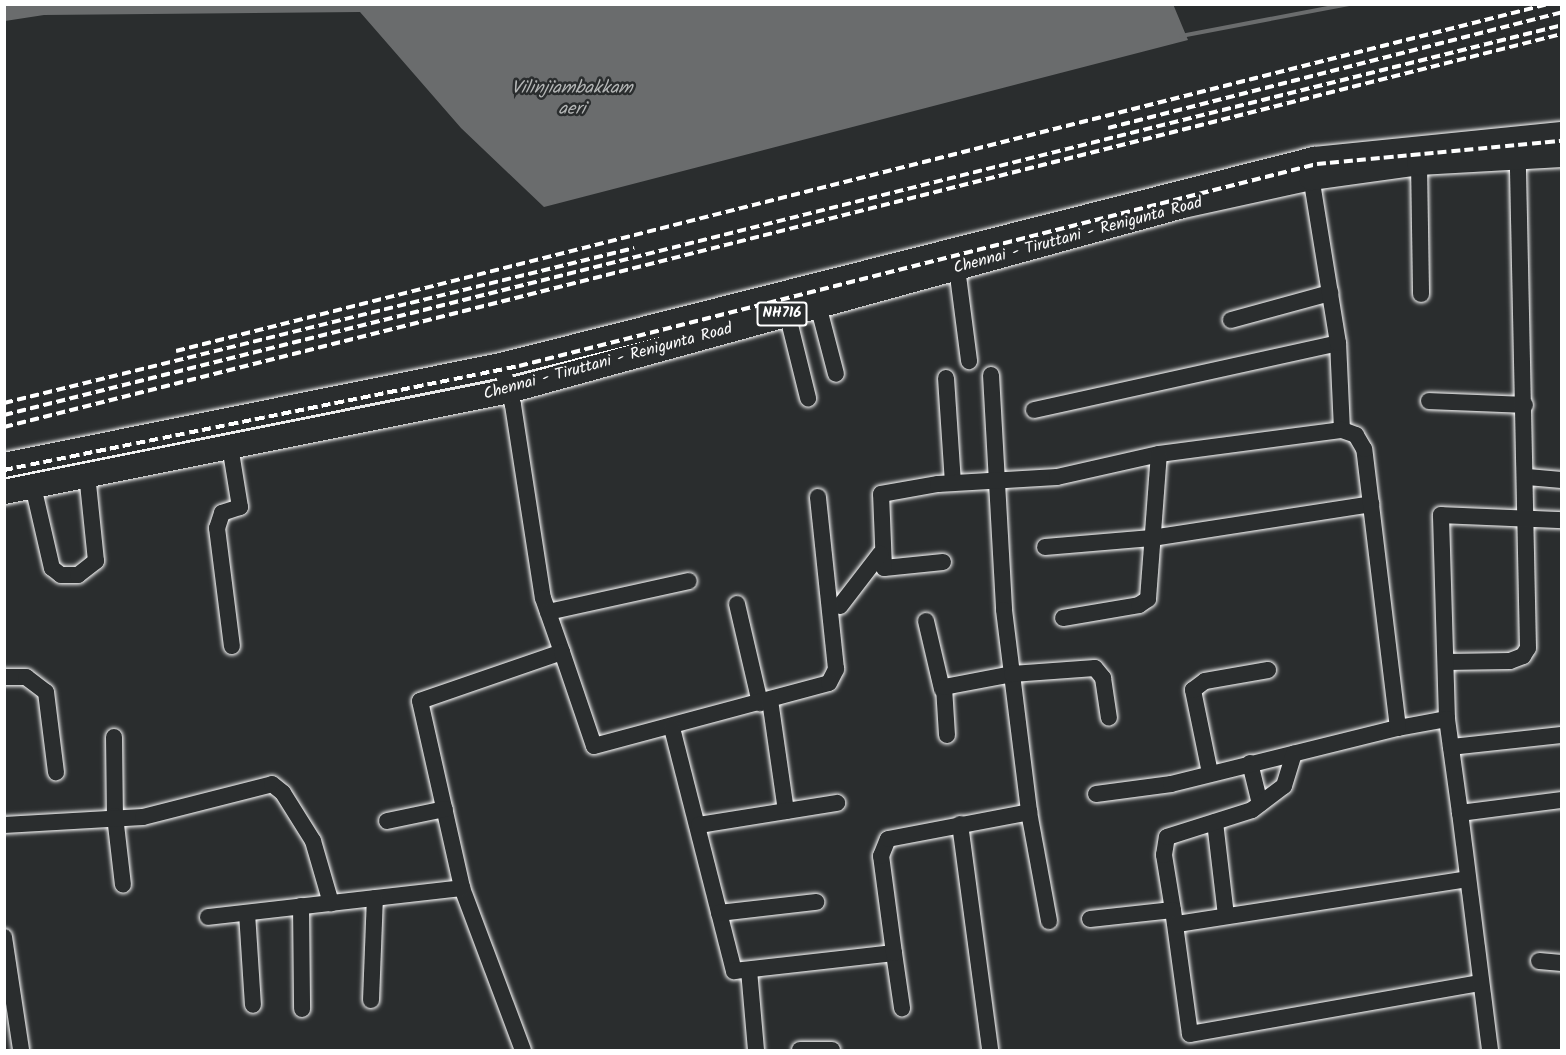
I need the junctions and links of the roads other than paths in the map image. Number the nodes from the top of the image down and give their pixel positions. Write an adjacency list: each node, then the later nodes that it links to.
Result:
1 (1562, 134): 5 (highway, Chennai - Tiruttani - Renigunta Road)
2 (1562, 155): 3 (highway, Chennai - Tiruttani - Renigunta Road / NH716)
3 (1518, 157): 4 (highway, Chennai - Tiruttani - Renigunta Road / NH716); 21 (street)
4 (1419, 163): 5 (highway, Chennai - Tiruttani - Renigunta Road / NH716); 8 (street)
5 (1310, 169): 6 (highway, Chennai - Tiruttani - Renigunta Road / NH716); 7 (street); 14 (highway, Chennai - Tiruttani - Renigunta Road)
6 (957, 267): 9 (highway, Chennai - Tiruttani - Renigunta Road / NH716); 13 (street)
7 (1330, 293): 11 (street); 12 (street)
8 (1421, 294)
9 (818, 305): 10 (highway, Chennai - Tiruttani - Renigunta Road / NH716); 15 (street)
10 (787, 313): 18 (highway, Chennai - Tiruttani - Renigunta Road / NH716); 19 (street)
11 (1231, 320)
12 (1338, 343): 22 (street); 23 (street)
13 (969, 361)
14 (501, 365): 18 (street); 26 (highway, Chennai - Tiruttani - Renigunta Road)
15 (836, 374)
16 (991, 375): 30 (street)
17 (945, 378): 31 (street)
18 (509, 391): 24 (highway, Chennai - Tiruttani - Renigunta Road / NH716); 45 (street)
19 (808, 398)
20 (1430, 401): 21 (street)
21 (1525, 405): 28 (street)
22 (1034, 410)
23 (1342, 430): 25 (street); 35 (street)
24 (230, 446): 27 (highway, Chennai - Tiruttani - Renigunta Road / NH716); 48 (street)
25 (1159, 454): 30 (street); 38 (street)
26 (4, 465)
27 (87, 474): 32 (highway, Chennai - Tiruttani - Renigunta Road / NH716); 32 (street)
28 (1527, 477): 29 (street); 36 (street)
29 (1562, 480)
30 (1000, 481): 31 (street); 52 (street)
31 (953, 483): 40 (street)
32 (33, 486): 33 (highway, Chennai - Tiruttani - Renigunta Road / NH716)
33 (4, 492)
34 (818, 497): 55 (street)
35 (1371, 504): 38 (street); 59 (street)
36 (1528, 518): 37 (street); 50 (street); 50 (street)
37 (1562, 520)
38 (1152, 538): 39 (street); 46 (street)
39 (1045, 547)
40 (880, 554): 41 (street); 44 (street)
41 (943, 562)
42 (689, 581): 45 (street)
43 (737, 604): 55 (street)
44 (840, 606)
45 (548, 612): 49 (street)
46 (1063, 618)
47 (927, 621): 54 (street)
48 (232, 646)
49 (562, 652): 58 (street); 72 (street)
50 (1446, 662): 57 (street)
51 (1268, 670): 67 (street)
52 (1012, 674): 54 (street); 56 (street); 74 (street)
53 (4, 677): 66 (street)
54 (942, 689): 60 (street)
55 (765, 702): 58 (street); 73 (street)
56 (1109, 718)
57 (1447, 719): 59 (street); 63 (street)
58 (672, 728): 81 (street)
59 (1398, 728): 64 (street)
60 (947, 735)
61 (1562, 735): 63 (street)
62 (114, 737): 76 (street)
63 (1451, 747): 75 (street)
64 (1293, 753): 65 (street); 71 (street)
65 (1250, 763): 67 (street); 71 (street)
66 (56, 772)
67 (1210, 774): 68 (street)
68 (1096, 794)
69 (1562, 800): 75 (street)
70 (837, 803): 73 (street)
71 (1260, 804): 78 (street)
72 (445, 808): 77 (street); 84 (street)
73 (786, 811): 81 (street)
74 (1029, 812): 79 (street); 95 (street)
75 (1460, 813): 82 (street)
76 (115, 816): 80 (street); 83 (street); 87 (street)
77 (387, 821)
78 (1215, 822): 91 (street); 93 (street)
79 (960, 824): 97 (street); 111 (street)
80 (4, 825)
81 (699, 825): 90 (street)
82 (1468, 879): 91 (street); 101 (street)
83 (123, 885)
84 (462, 888): 85 (street); 107 (street)
85 (375, 898): 87 (street); 102 (street)
86 (816, 902): 90 (street)
87 (331, 903): 88 (street)
88 (301, 906): 89 (street); 105 (street)
89 (247, 912): 92 (street); 103 (street)
90 (718, 913): 100 (street)
91 (1226, 915): 93 (street)
92 (208, 917)
93 (1175, 917): 94 (street); 101 (street)
94 (1090, 919)
95 (1049, 921)
96 (4, 937): 106 (street)
97 (894, 953): 100 (street); 104 (street)
98 (1539, 961): 99 (street)
99 (1562, 963)
100 (749, 969): 108 (street)
101 (1480, 982): 112 (street)
102 (370, 1000)
103 (253, 1005)
104 (902, 1008)
105 (302, 1009)
106 (21, 1050)
107 (521, 1050)
108 (756, 1050)
109 (800, 1050): 110 (street)
110 (832, 1050)
111 (990, 1050)
112 (1490, 1050)

